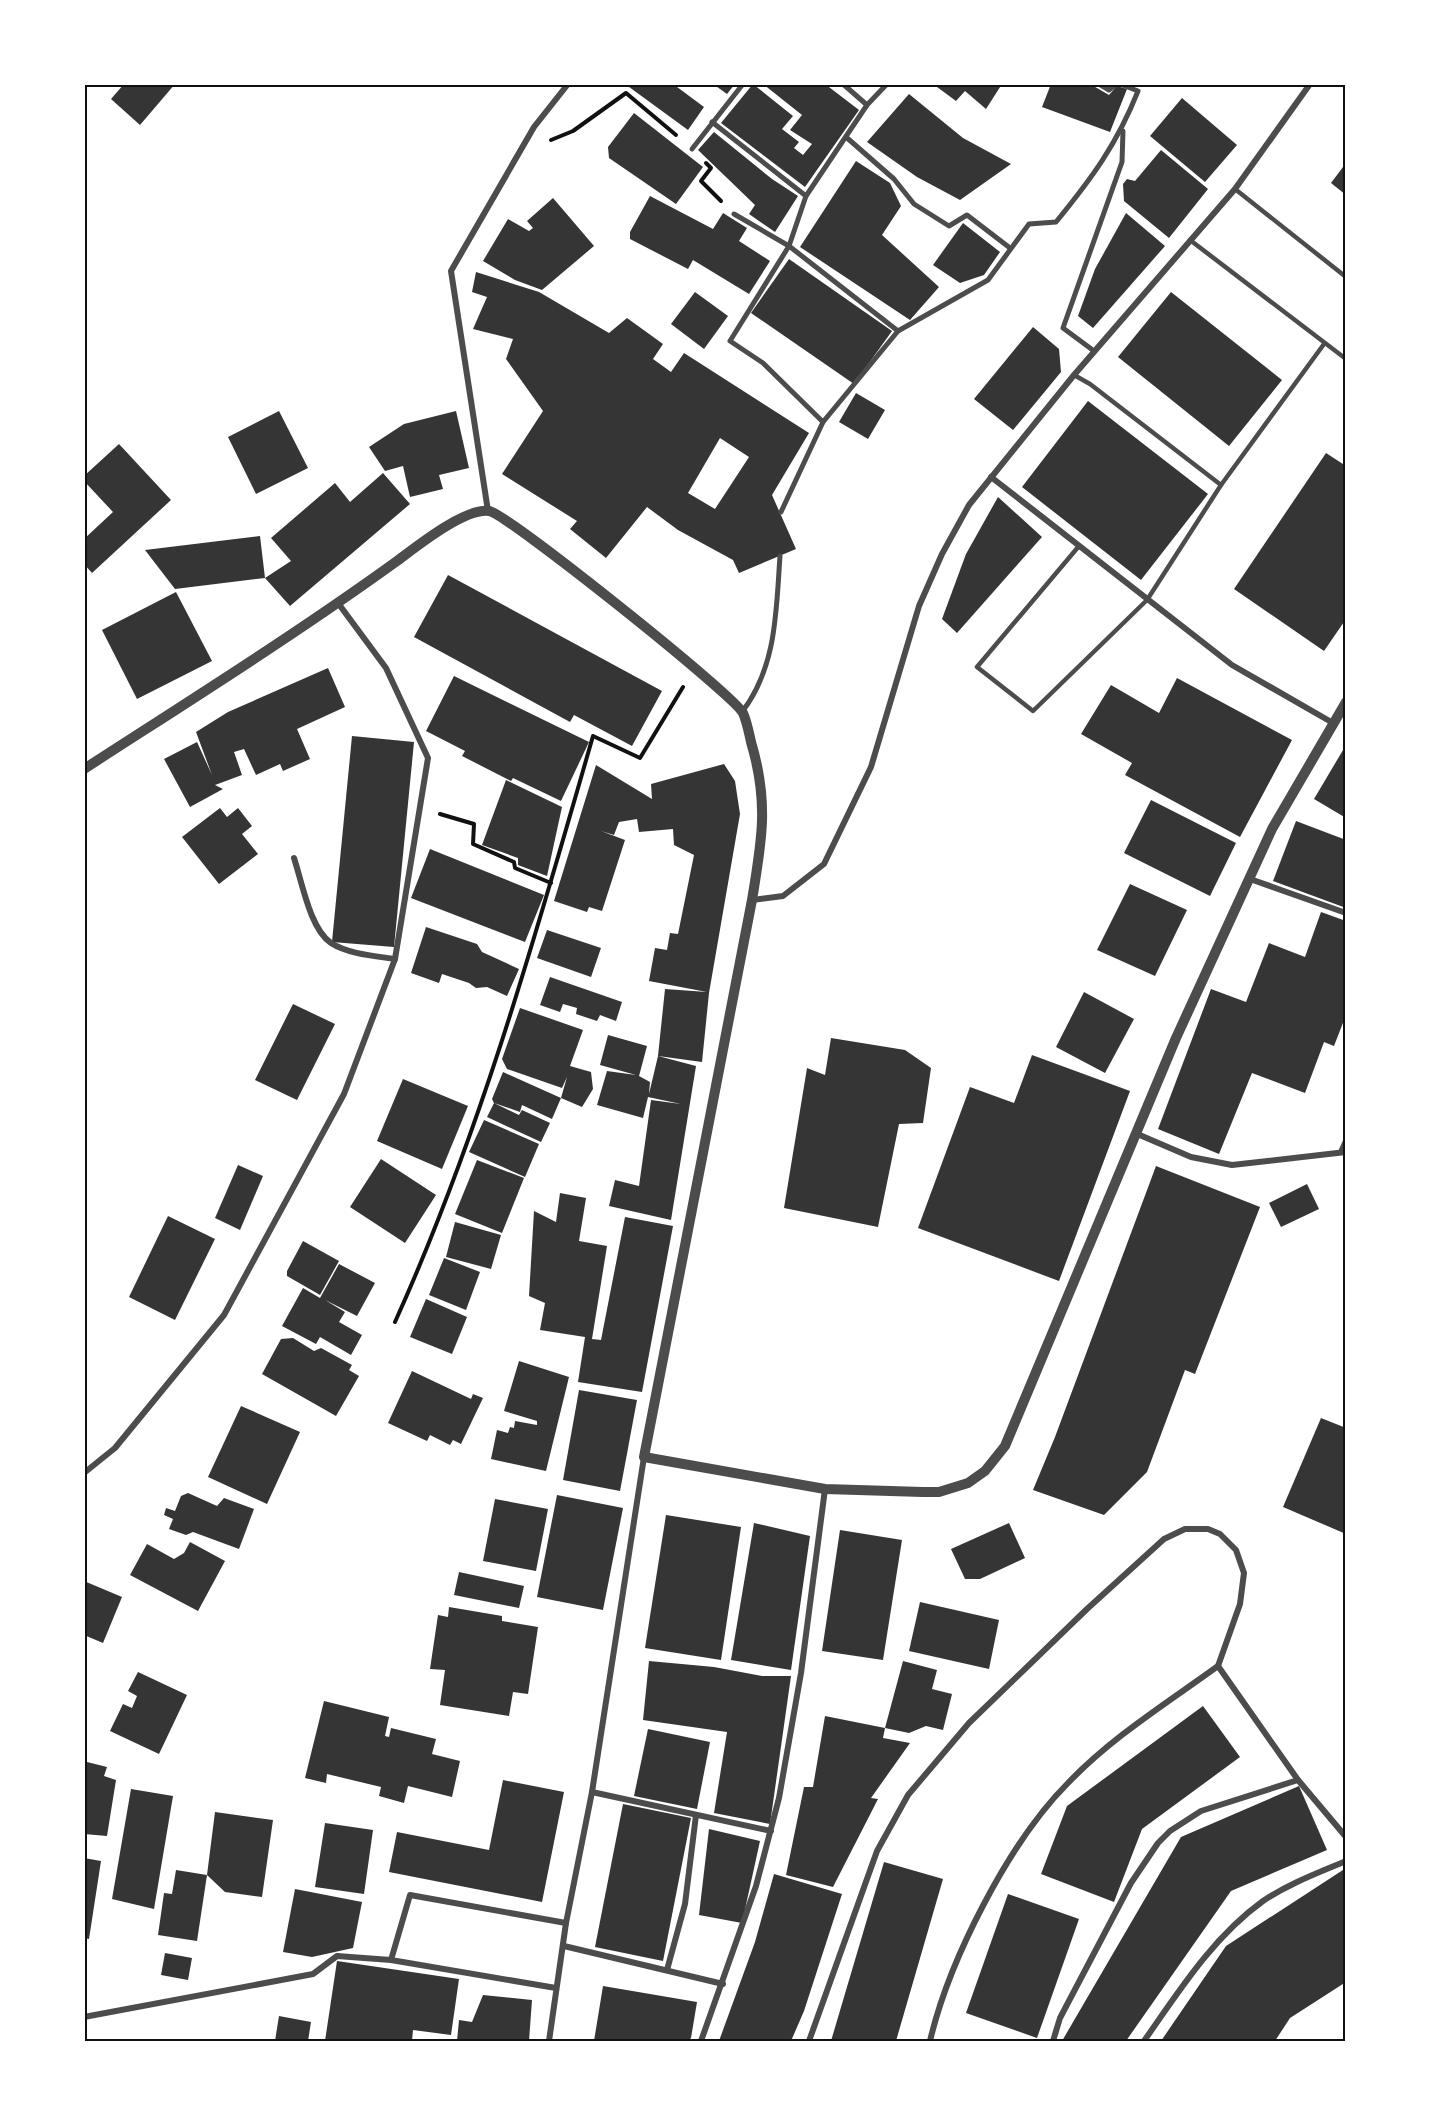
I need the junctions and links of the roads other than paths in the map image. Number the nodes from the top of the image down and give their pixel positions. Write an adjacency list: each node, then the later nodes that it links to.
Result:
1 (568, 84): 28 (street)
2 (743, 84): 9 (street)
3 (843, 84): 8 (street)
4 (887, 84): 8 (street)
5 (1099, 84): 6 (street)
6 (1119, 84): 10 (street)
7 (1310, 84): 13 (street)
8 (867, 105): 11 (street)
9 (712, 122): 12 (street); 14 (street)
10 (1123, 129): 18 (street); 22 (street)
11 (846, 137): 14 (street); 18 (street)
12 (692, 149)
13 (1234, 189): 16 (street); 19 (lane)
14 (806, 196): 17 (street)
15 (734, 214): 17 (street)
16 (1190, 240): 21 (lane); 22 (street)
17 (789, 246): 20 (street); 25 (street)
18 (1010, 248): 20 (street)
19 (1346, 277)
20 (898, 331): 25 (street)
21 (1324, 344): 23 (lane); 27 (lane)
22 (1094, 351): 24 (street)
23 (1346, 359)
24 (1074, 375): 26 (street); 27 (lane)
25 (823, 422): 29 (street)
26 (991, 477): 30 (street); 40 (street)
27 (1221, 485): 32 (lane)
28 (488, 511): 33 (street); 35 (street)
29 (781, 512)
30 (1079, 546): 32 (street); 32 (lane)
31 (780, 556): 35 (street)
32 (1147, 600): 36 (street)
33 (338, 603): 37 (street); 42 (street)
34 (1346, 702): 36 (street)
35 (742, 712): 40 (street)
36 (1334, 723): 39 (street)
37 (84, 769)
38 (294, 858): 42 (street)
39 (1250, 879): 41 (street); 43 (street)
40 (752, 900): 46 (street)
41 (1346, 913)
42 (395, 959): 47 (street)
43 (1135, 1133): 45 (street); 48 (street)
44 (1346, 1141): 45 (street)
45 (1343, 1152)
46 (644, 1457): 48 (street); 51 (street)
47 (84, 1473)
48 (825, 1489): 53 (street)
49 (1218, 1666): 50 (street); 65 (street); 66 (street)
50 (1299, 1780): 54 (street); 67 (street)
51 (592, 1792): 52 (street); 56 (street)
52 (696, 1815): 53 (street); 59 (street)
53 (771, 1831): 60 (street)
54 (1346, 1837)
55 (1346, 1860): 68 (street)
56 (566, 1923): 57 (street); 58 (street)
57 (564, 1946): 59 (street); 61 (street)
58 (391, 1960): 61 (street); 62 (street)
59 (667, 1970): 60 (street)
60 (723, 1984): 64 (street)
61 (556, 1988): 63 (street)
62 (84, 2017)
63 (549, 2041)
64 (701, 2041)
65 (809, 2041)
66 (930, 2041)
67 (1053, 2041)
68 (1144, 2041)

